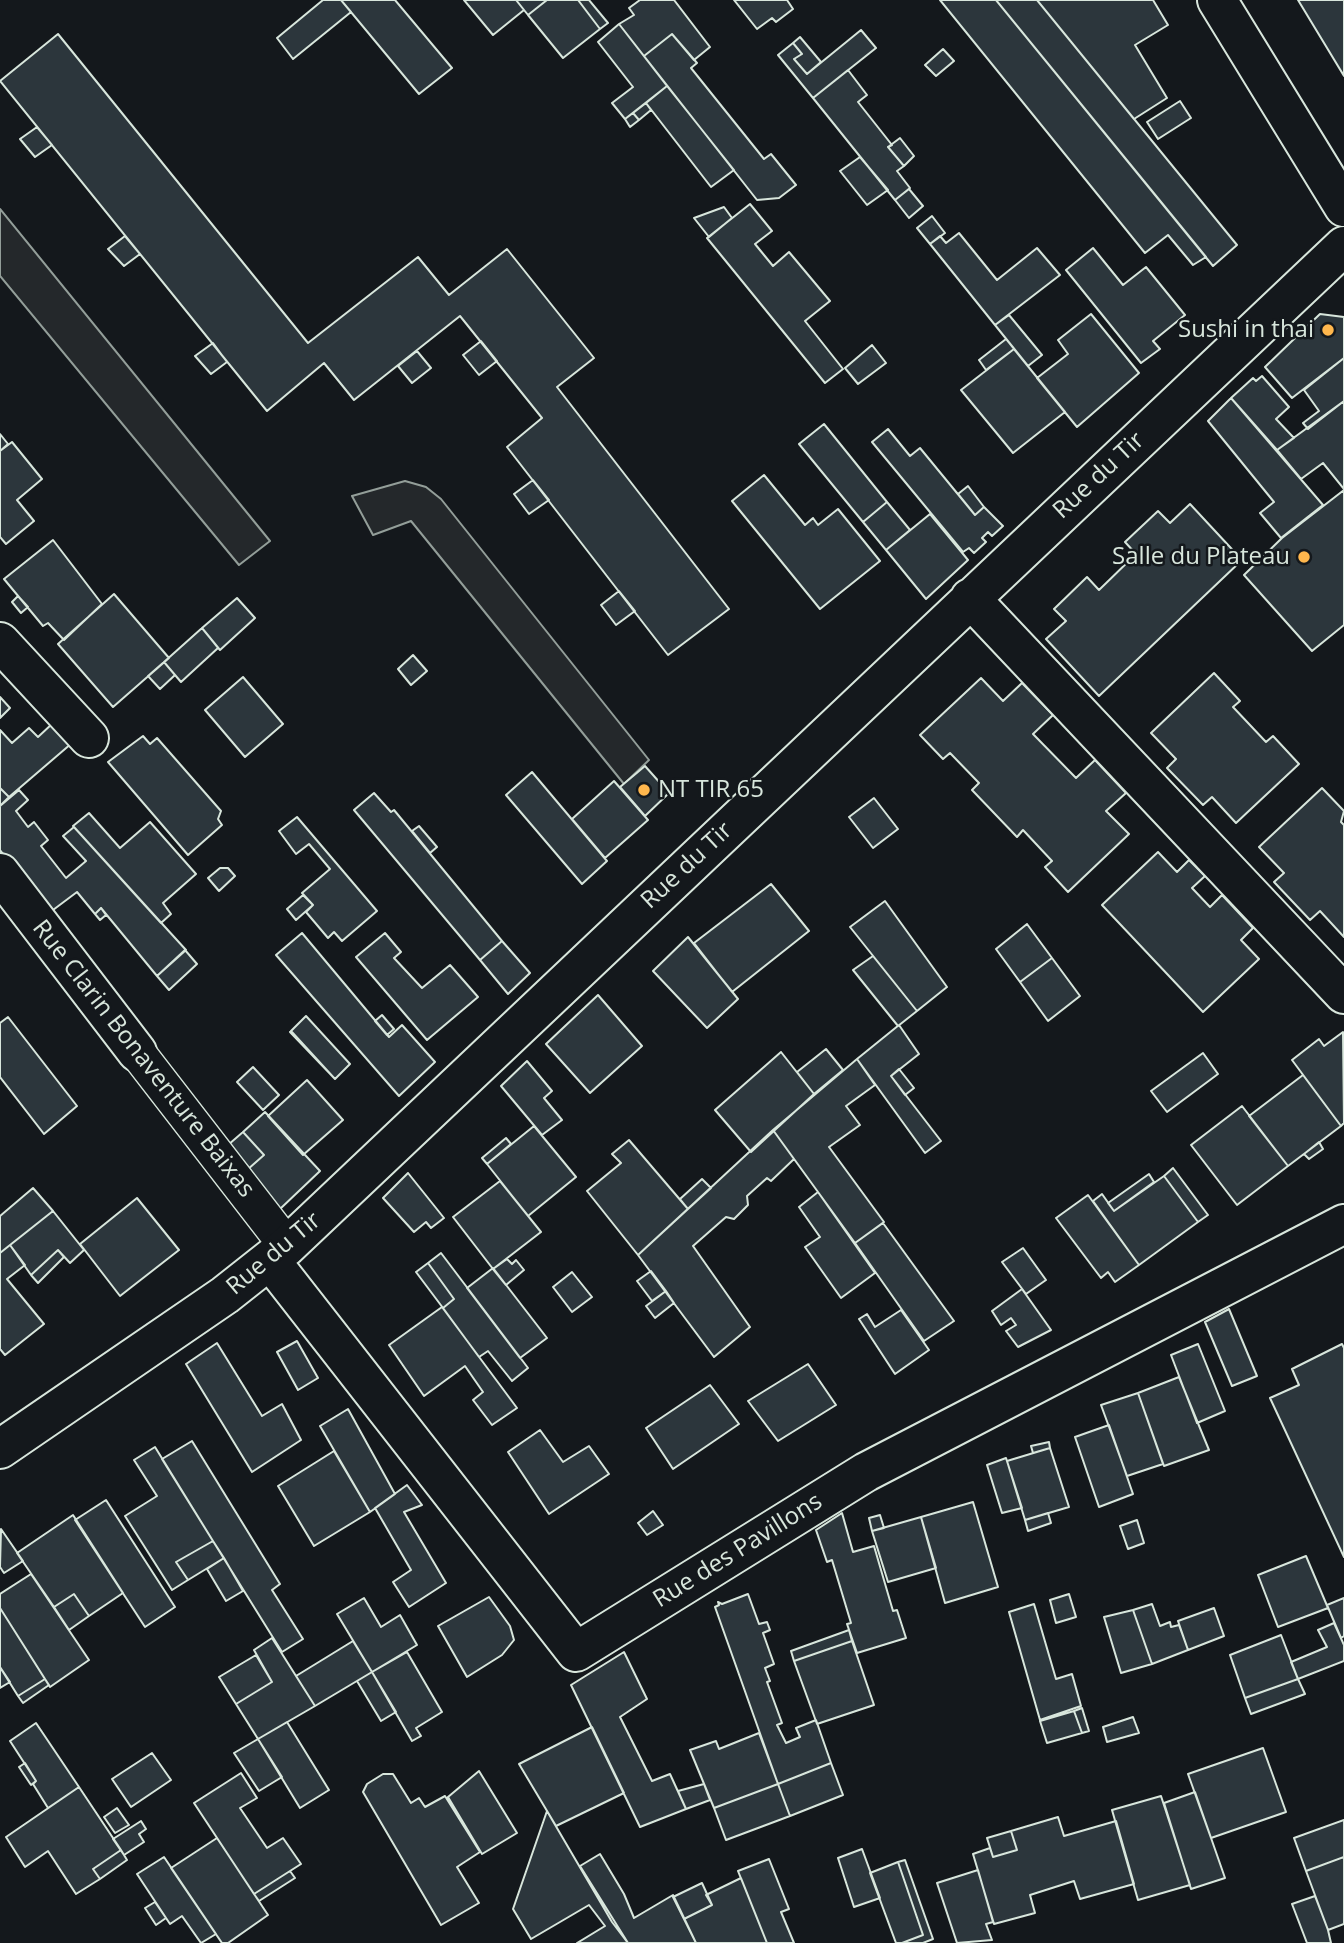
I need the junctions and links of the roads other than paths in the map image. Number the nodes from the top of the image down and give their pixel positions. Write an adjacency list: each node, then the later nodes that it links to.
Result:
1 (1217, 0): 2 (street)
2 (1344, 207)
3 (1344, 246): 4 (street, Rue du Tir)
4 (971, 598): 8 (street); 11 (street, Rue du Tir)
5 (0, 642): 6 (street)
6 (89, 738)
7 (0, 873): 9 (street, Rue Clarin Bonaventure Baixas)
8 (1344, 994)
9 (138, 1052): 11 (street, Rue Clarin Bonaventure Baixas)
10 (1344, 1224): 11 (street, Rue des Pavillons)
11 (279, 1253): 12 (street, Rue du Tir)
12 (0, 1449)

